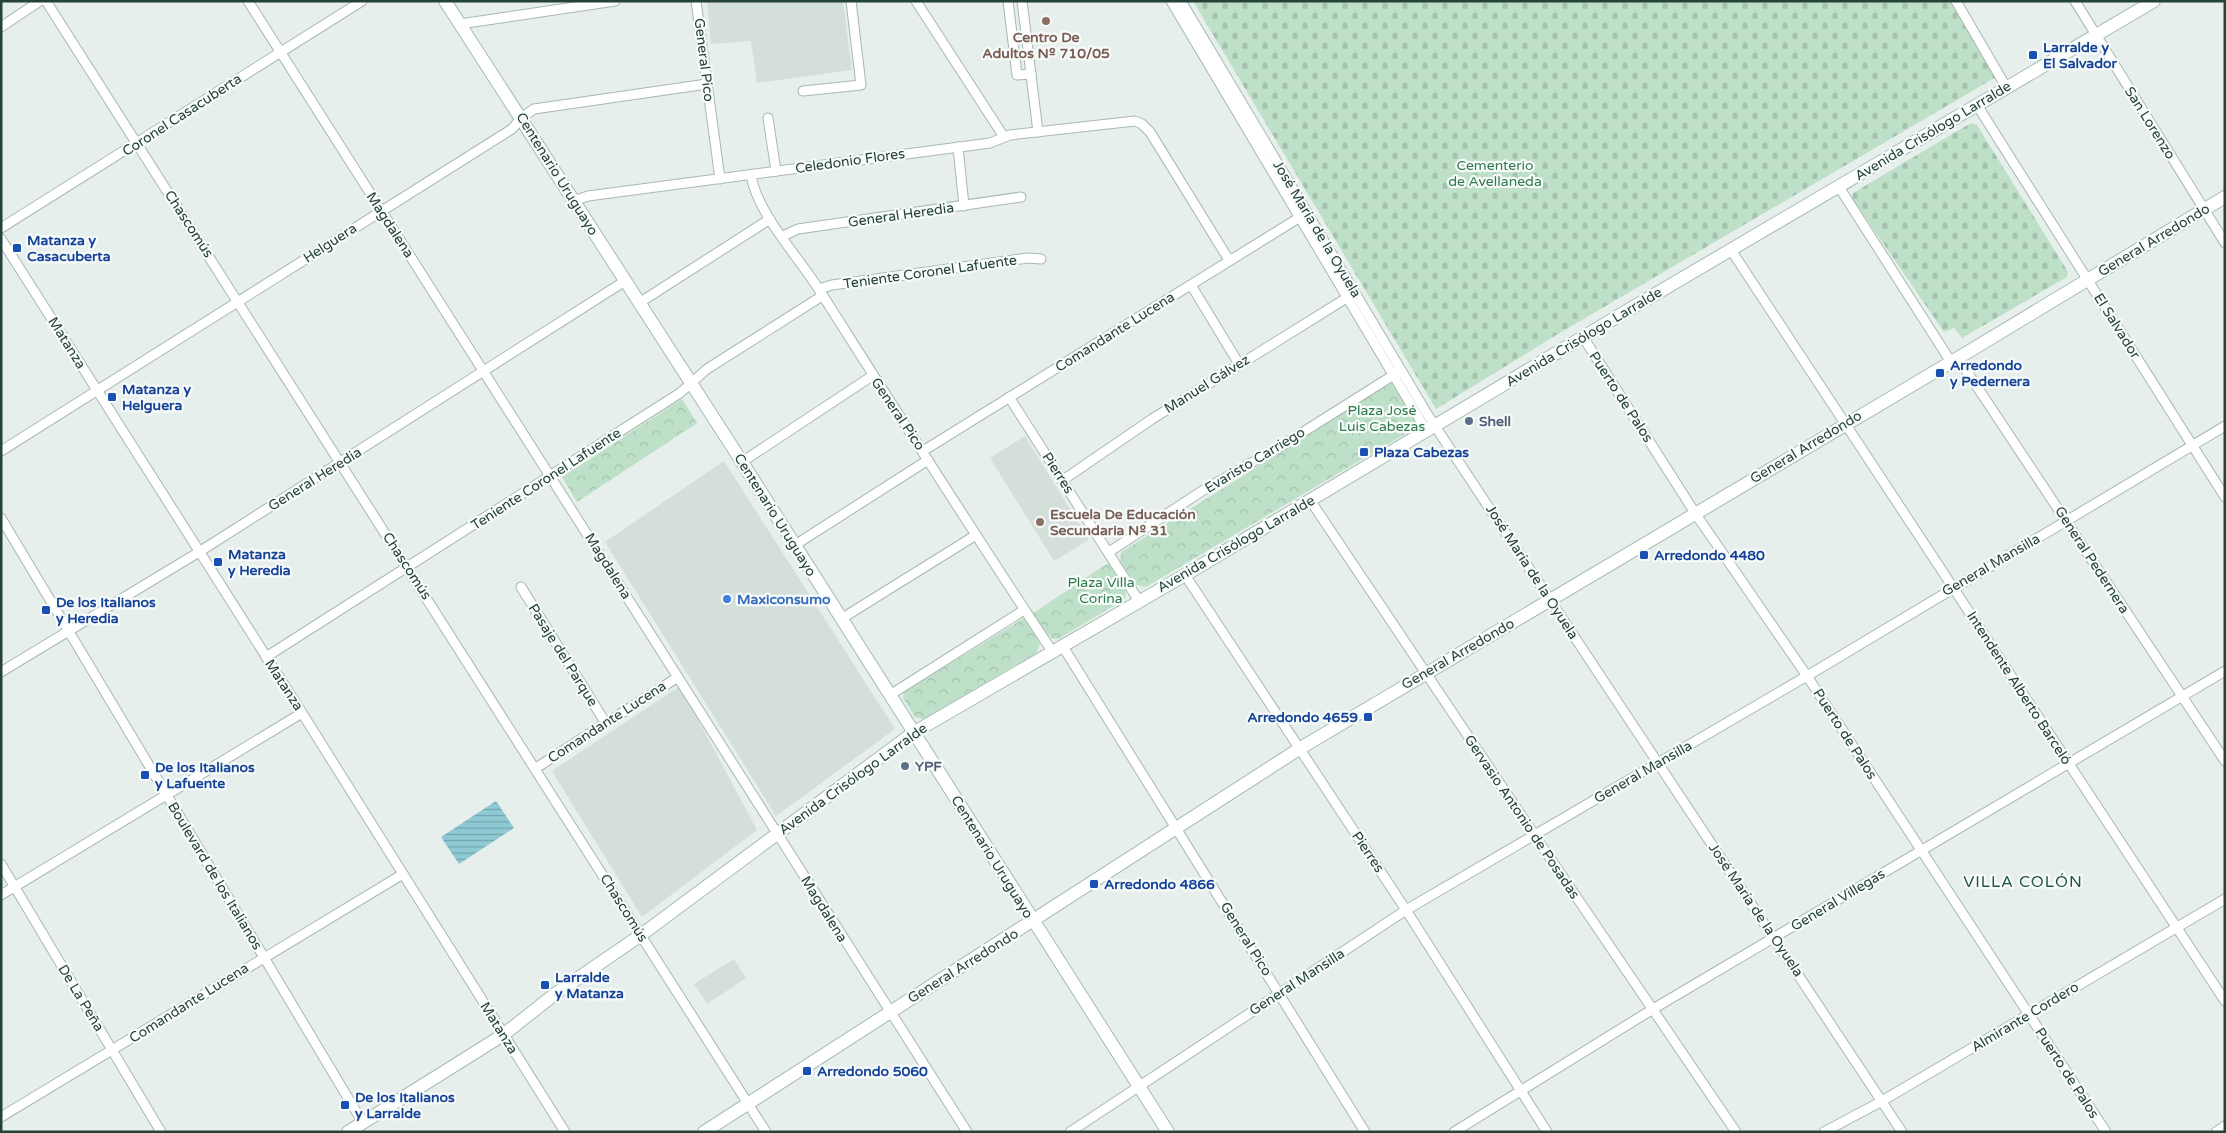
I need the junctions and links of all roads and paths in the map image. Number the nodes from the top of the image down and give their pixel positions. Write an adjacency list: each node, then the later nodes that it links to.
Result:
1 (40, 1): 18 (street)
2 (46, 1): 30 (street, Chascomús)
3 (248, 1): 20 (street, Magdalena)
4 (362, 1): 20 (street, Coronel Casacuberta)
5 (445, 1): 17 (street, Centenario Uruguayo)
6 (615, 1): 17 (street)
7 (696, 1): 22 (street, General Pico)
8 (851, 1): 24 (street)
9 (916, 1): 29 (street)
10 (1008, 1): 21 (street)
11 (1022, 1): 21 (street)
12 (1171, 1): 42 (street, José María de la Oyuela)
13 (1181, 1): 42 (street, José María de la Oyuela)
14 (1956, 1): 23 (street)
15 (2076, 1): 19 (street, San Lorenzo)
16 (2154, 1): 19 (street, Avenida Crisólogo Larralde)
17 (460, 24): 26 (street, Centenario Uruguayo)
18 (1, 26)
19 (2096, 35): 23 (street, Avenida Crisólogo Larralde); 41 (street, San Lorenzo)
20 (280, 52): 30 (street, Coronel Casacuberta); 40 (street, Magdalena)
21 (1031, 74): 28 (street)
22 (707, 84): 26 (street, Helguera); 34 (street, General Pico)
23 (2006, 88): 25 (street, Avenida Crisólogo Larralde)
24 (803, 91)
25 (1977, 105): 35 (street, Avenida Crisólogo Larralde); 51 (street, El Salvador)
26 (521, 118): 38 (street, Centenario Uruguayo); 40 (street, Helguera)
27 (768, 118): 32 (street)
28 (1038, 132): 29 (street, Celedonio Flores); 50 (street, Celedonio Flores)
29 (1004, 137): 31 (street, Celedonio Flores)
30 (137, 144): 44 (street, Coronel Casacuberta); 56 (street, Chascomús)
31 (958, 147): 32 (street, Celedonio Flores); 39 (street)
32 (776, 171): 33 (street, Celedonio Flores)
33 (751, 175): 34 (street, Celedonio Flores); 43 (street, General Pico)
34 (720, 179): 38 (street, Celedonio Flores)
35 (1838, 187): 48 (street, Avenida Crisólogo Larralde); 59 (street, General Pedernera)
36 (1021, 197): 39 (street, General Heredia)
37 (2225, 197): 41 (street, General Arredondo)
38 (573, 201): 52 (street, Centenario Uruguayo)
39 (964, 206): 45 (street, General Heredia)
40 (380, 210): 56 (street, Helguera); 61 (street, Magdalena)
41 (2203, 210): 47 (street, San Lorenzo); 51 (street, General Arredondo)
42 (1304, 215): 50 (street, Comandante Lucena); 55 (street, José María de la Oyuela)
43 (770, 219): 45 (street, General Pico); 57 (street)
44 (1, 228)
45 (782, 236): 54 (street, General Pico)
46 (1, 239): 65 (street, Matanza)
47 (2225, 243)
48 (1731, 250): 58 (street, Avenida Crisólogo Larralde); 67 (street, Intendente Alberto Barceló)
49 (1041, 259): 54 (street, Teniente Coronel Lafuente)
50 (1229, 260): 53 (street, Comandante Lucena)
51 (2088, 280): 59 (street, General Arredondo); 70 (street, El Salvador)
52 (625, 281): 57 (street, Centenario Uruguayo); 61 (street, General Heredia)
53 (1191, 285): 60 (street); 66 (street, Comandante Lucena)
54 (821, 293): 63 (street, General Pico); 64 (street, Teniente Coronel Lafuente)
55 (1351, 294): 60 (street, Manuel Gálvez); 62 (street, José María de la Oyuela)
56 (239, 301): 65 (street, Helguera); 75 (street, Chascomús)
57 (639, 303): 64 (street, Centenario Uruguayo)
58 (1583, 337): 69 (street, Avenida Crisólogo Larralde); 80 (street, Puerto de Palos)
59 (1955, 360): 67 (street, General Arredondo); 82 (street, General Pedernera)
60 (1239, 364): 77 (street, Manuel Gálvez)
61 (485, 372): 75 (street, General Heredia); 76 (street, Magdalena)
62 (1398, 372): 69 (street, José María de la Oyuela); 86 (street, Evaristo Carriego)
63 (872, 376): 72 (street, General Pico); 74 (street)
64 (691, 385): 74 (street, Centenario Uruguayo); 76 (street, Teniente Coronel Lafuente)
65 (98, 391): 71 (street, Helguera); 85 (street, Matanza)
66 (1009, 397): 72 (street, Comandante Lucena); 77 (street, Pierres)
67 (1845, 424): 80 (street, General Arredondo); 90 (street, Intendente Alberto Barceló)
68 (2225, 426): 70 (street, General Mansilla)
69 (1430, 427): 79 (street, Avenida Crisólogo Larralde); 91 (street, José María de la Oyuela)
70 (2192, 445): 78 (street, El Salvador); 82 (street, General Mansilla)
71 (1, 451)
72 (923, 451): 73 (street, General Pico)
73 (928, 460): 83 (street, General Pico); 84 (street)
74 (742, 462): 84 (street, Centenario Uruguayo)
75 (340, 463): 85 (street, General Heredia); 87 (street, Chascomús)
76 (552, 476): 87 (street, Teniente Coronel Lafuente); 102 (street, Magdalena)
77 (1063, 480): 86 (street, Pierres)
78 (2225, 497)
79 (1310, 500): 88 (street, Avenida Crisólogo Larralde); 100 (street, Gervasio Antonio de Posadas)
80 (1695, 513): 91 (street, General Arredondo); 101 (street, Puerto de Palos)
81 (1, 518): 95 (street, Boulevard de los Italianos)
82 (2066, 521): 90 (street, General Mansilla); 104 (street, General Pedernera)
83 (976, 535): 93 (street, General Pico); 94 (street)
84 (794, 545): 94 (street, Centenario Uruguayo)
85 (199, 552): 95 (street, General Heredia); 97 (street, Matanza)
86 (1109, 552): 92 (street, Pierres)
87 (408, 567): 97 (street, Teniente Coronel Lafuente); 112 (street, Chascomús)
88 (1185, 575): 92 (street, Avenida Crisólogo Larralde); 108 (street, Pierres)
89 (522, 587): 106 (street, Pasaje del Parque)
90 (1953, 587): 101 (street, General Mansilla); 111 (street, Intendente Alberto Barceló)
91 (1550, 600): 100 (street, General Arredondo); 110 (street, José María de la Oyuela)
92 (1139, 601): 96 (street, Avenida Crisólogo Larralde)
93 (1024, 610): 96 (street, General Pico); 103 (street)
94 (841, 618): 103 (street, Centenario Uruguayo)
95 (69, 631): 99 (street, General Heredia); 113 (street, Boulevard de los Italianos)
96 (1057, 648): 107 (street, Avenida Crisólogo Larralde); 114 (street, General Pico)
97 (266, 657): 105 (street, Matanza)
98 (2225, 671): 104 (street, General Villegas)
99 (1, 672)
100 (1426, 673): 108 (street, General Arredondo); 116 (street, Gervasio Antonio de Posadas)
101 (1807, 676): 110 (street, General Mansilla); 117 (street, Puerto de Palos)
102 (678, 677): 106 (street, Comandante Lucena); 115 (street, Magdalena)
103 (890, 695): 107 (street, Centenario Uruguayo)
104 (2182, 697): 109 (street, General Pedernera); 111 (street, General Villegas)
105 (302, 713): 113 (street); 119 (street, Matanza)
106 (605, 722): 112 (street, Comandante Lucena)
107 (913, 733): 115 (street, Avenida Crisólogo Larralde); 124 (street, Centenario Uruguayo)
108 (1298, 749): 114 (street, General Arredondo); 123 (street, Pierres)
109 (2225, 762)
110 (1658, 764): 116 (street, General Mansilla); 127 (street, José María de la Oyuela)
111 (2068, 764): 117 (street, General Villegas); 125 (street, Intendente Alberto Barceló)
112 (536, 768): 126 (street, Chascomús)
113 (165, 794): 120 (street); 128 (street, Boulevard de los Italianos)
114 (1176, 828): 124 (street, General Arredondo); 129 (street, General Pico)
115 (777, 834): 126 (street, Avenida Crisólogo Larralde); 132 (street, Magdalena)
116 (1535, 836): 123 (street, General Mansilla); 131 (street, Gervasio Antonio de Posadas)
117 (1922, 851): 127 (street, General Villegas); 133 (street, Puerto de Palos)
118 (1, 864): 120 (street, De La Peña)
119 (403, 874): 128 (street, Comandante Lucena); 134 (street, Matanza)
120 (15, 887): 121 (street); 135 (street, De La Peña)
121 (1, 895)
122 (2225, 899): 125 (street, Almirante Cordero)
123 (1406, 910): 129 (street, General Mansilla); 137 (street, Pierres)
124 (1034, 922): 132 (street, General Arredondo); 136 (street, Centenario Uruguayo)
125 (2176, 927): 130 (street, Intendente Alberto Barceló); 133 (street, Almirante Cordero)
126 (641, 935): 134 (street, Avenida Crisólogo Larralde); 139 (street, Chascomús)
127 (1775, 937): 131 (street, General Villegas); 138 (street, José María de la Oyuela)
128 (264, 956): 135 (street, Comandante Lucena); 142 (street, Boulevard de los Italianos)
129 (1279, 994): 136 (street, General Mansilla); 151 (street, General Pico)
130 (2225, 1001)
131 (1653, 1010): 137 (street, General Villegas); 154 (street, Gervasio Antonio de Posadas)
132 (889, 1012): 139 (street, General Arredondo); 148 (street, Magdalena)
133 (2029, 1015): 138 (street, Almirante Cordero); 157 (street, Puerto de Palos)
134 (503, 1036): 142 (street, Avenida Crisólogo Larralde); 145 (street, Matanza)
135 (112, 1050): 140 (street, Comandante Lucena); 143 (street, De La Peña)
136 (1139, 1087): 149 (street, General Mansilla); 150 (street, Centenario Uruguayo)
137 (1519, 1090): 152 (street, General Villegas); 153 (street, Pierres)
138 (1882, 1101): 155 (street, Almirante Cordero); 156 (street, José María de la Oyuela)
139 (748, 1104): 146 (street, General Arredondo); 147 (street, Chascomús)
140 (1, 1117)
141 (2225, 1126): 158 (street)
142 (365, 1127): 144 (street, Avenida Crisólogo Larralde)
143 (160, 1132)
144 (348, 1132)
145 (565, 1132)
146 (704, 1132)
147 (766, 1132)
148 (967, 1132)
149 (1070, 1132)
150 (1168, 1132)
151 (1365, 1132)
152 (1454, 1132)
153 (1547, 1132)
154 (1736, 1132)
155 (1824, 1132)
156 (1902, 1132)
157 (2106, 1132)
158 (2216, 1132)

